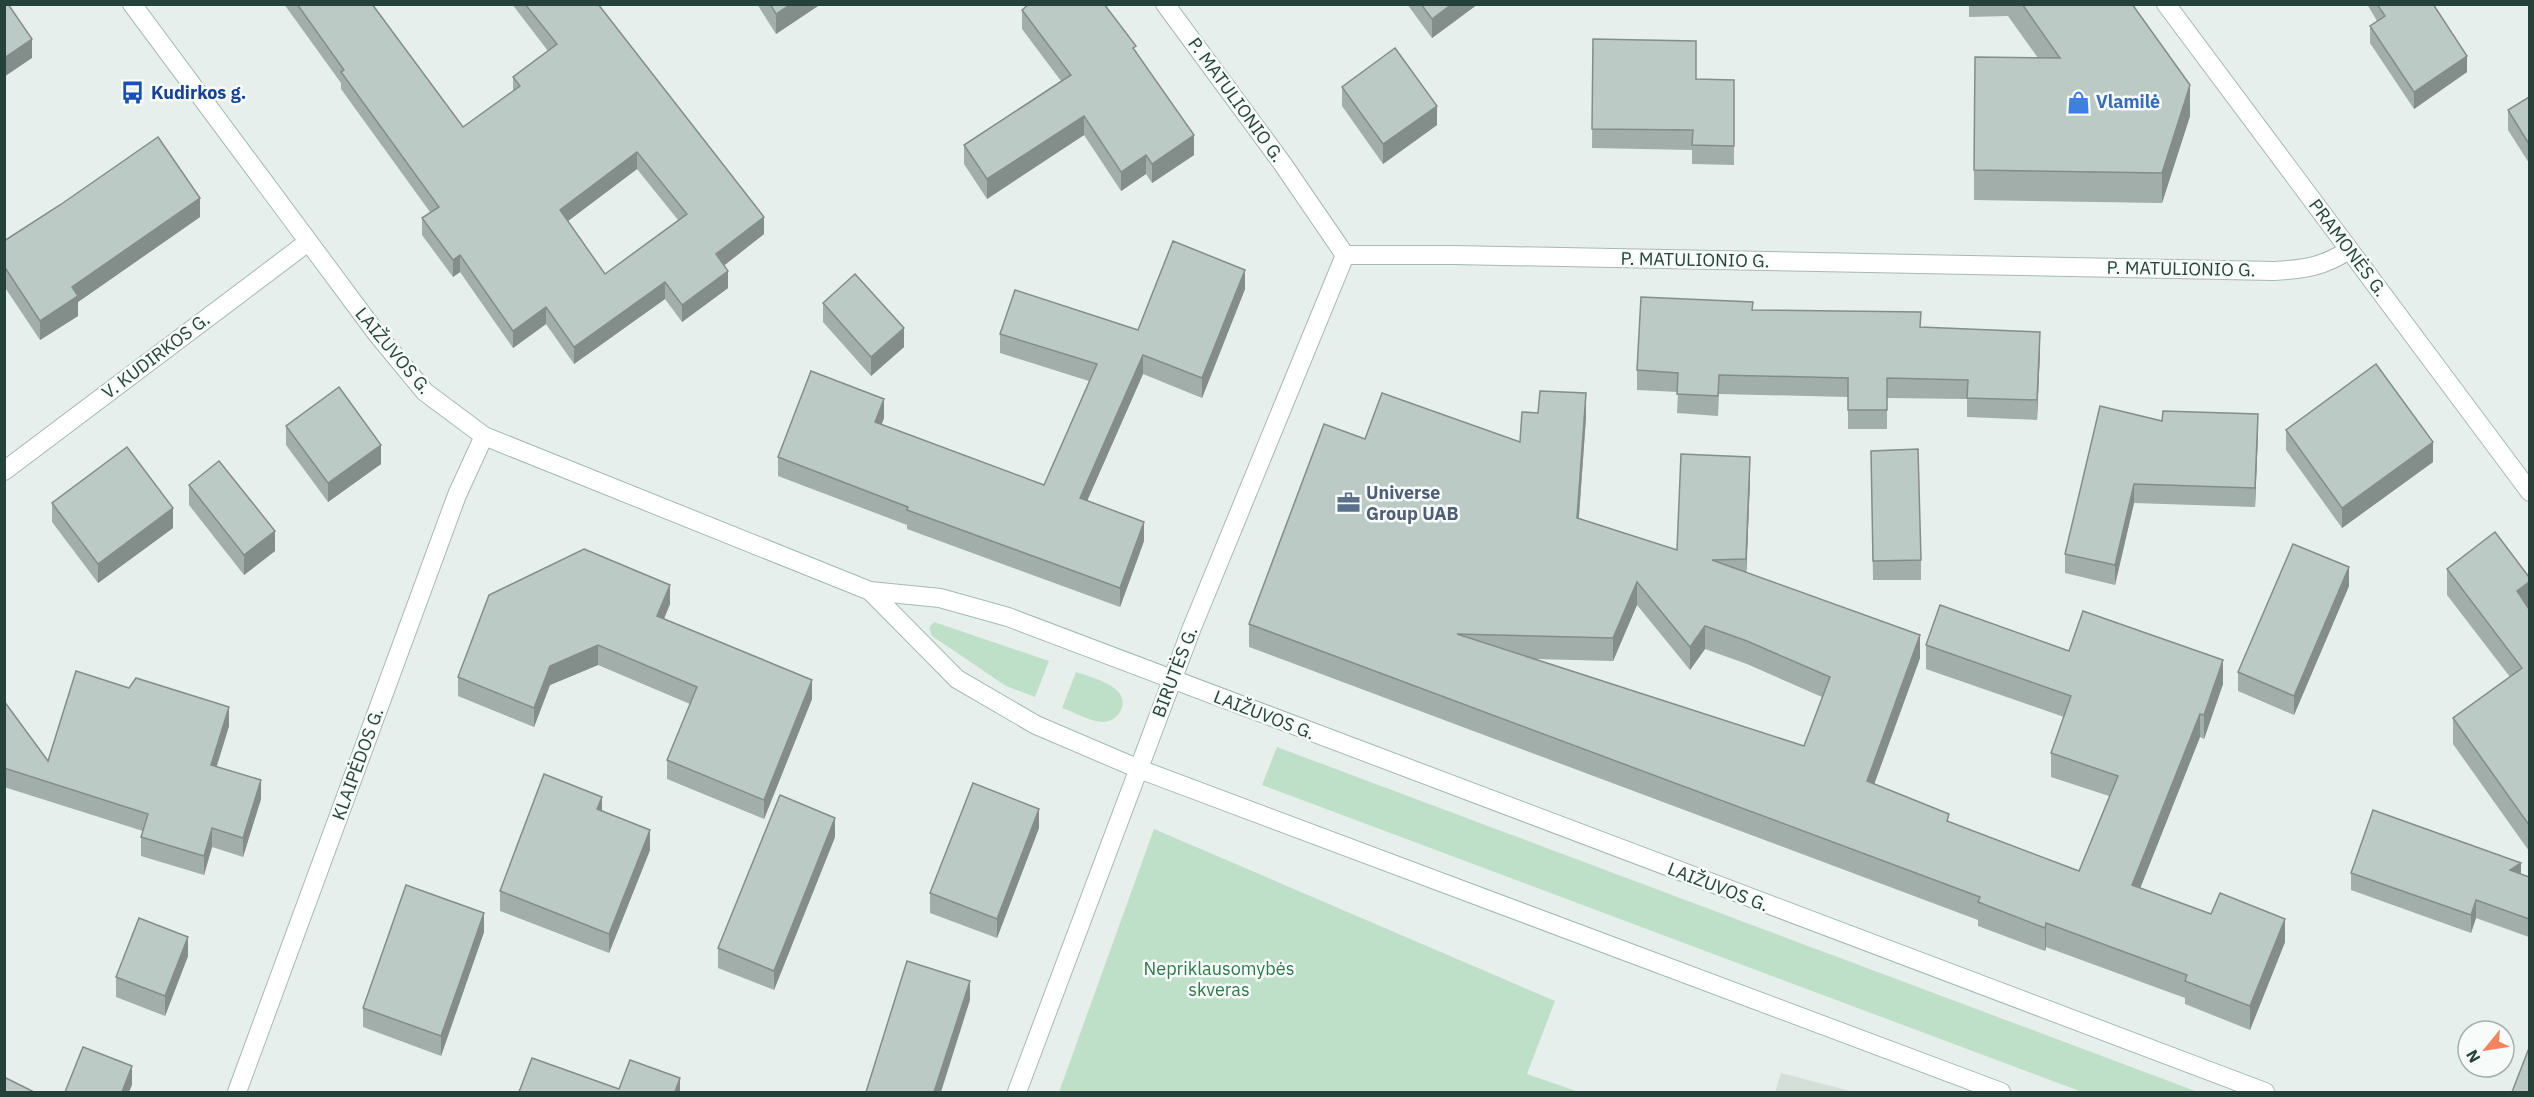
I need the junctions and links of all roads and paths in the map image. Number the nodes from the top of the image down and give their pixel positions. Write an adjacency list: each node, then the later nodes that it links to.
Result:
1 (132, 4): 4 (street, LAIŽUVOS G.)
2 (1165, 4): 6 (street, P. MATULIONIO G.)
3 (2166, 4): 5 (street, PRAMONĖS G.)
4 (308, 242): 7 (street, LAIŽUVOS G.); 8 (street, V. KUDIRKOS G.)
5 (2349, 249): 6 (street, P. MATULIONIO G.); 9 (street, PRAMONĖS G.)
6 (1345, 255): 11 (street, BIRUTĖS G.)
7 (483, 436): 10 (street, LAIŽUVOS G.); 13 (street, KLAIPĖDOS G.)
8 (4, 471)
9 (2529, 492)
10 (870, 591): 11 (street, LAIŽUVOS G.); 12 (street)
11 (1172, 681): 12 (street, BIRUTĖS G.); 16 (street, LAIŽUVOS G.)
12 (1139, 769): 14 (street, BIRUTĖS G.); 15 (street)
13 (237, 1092)
14 (1017, 1092)
15 (2001, 1092)
16 (2265, 1092)

